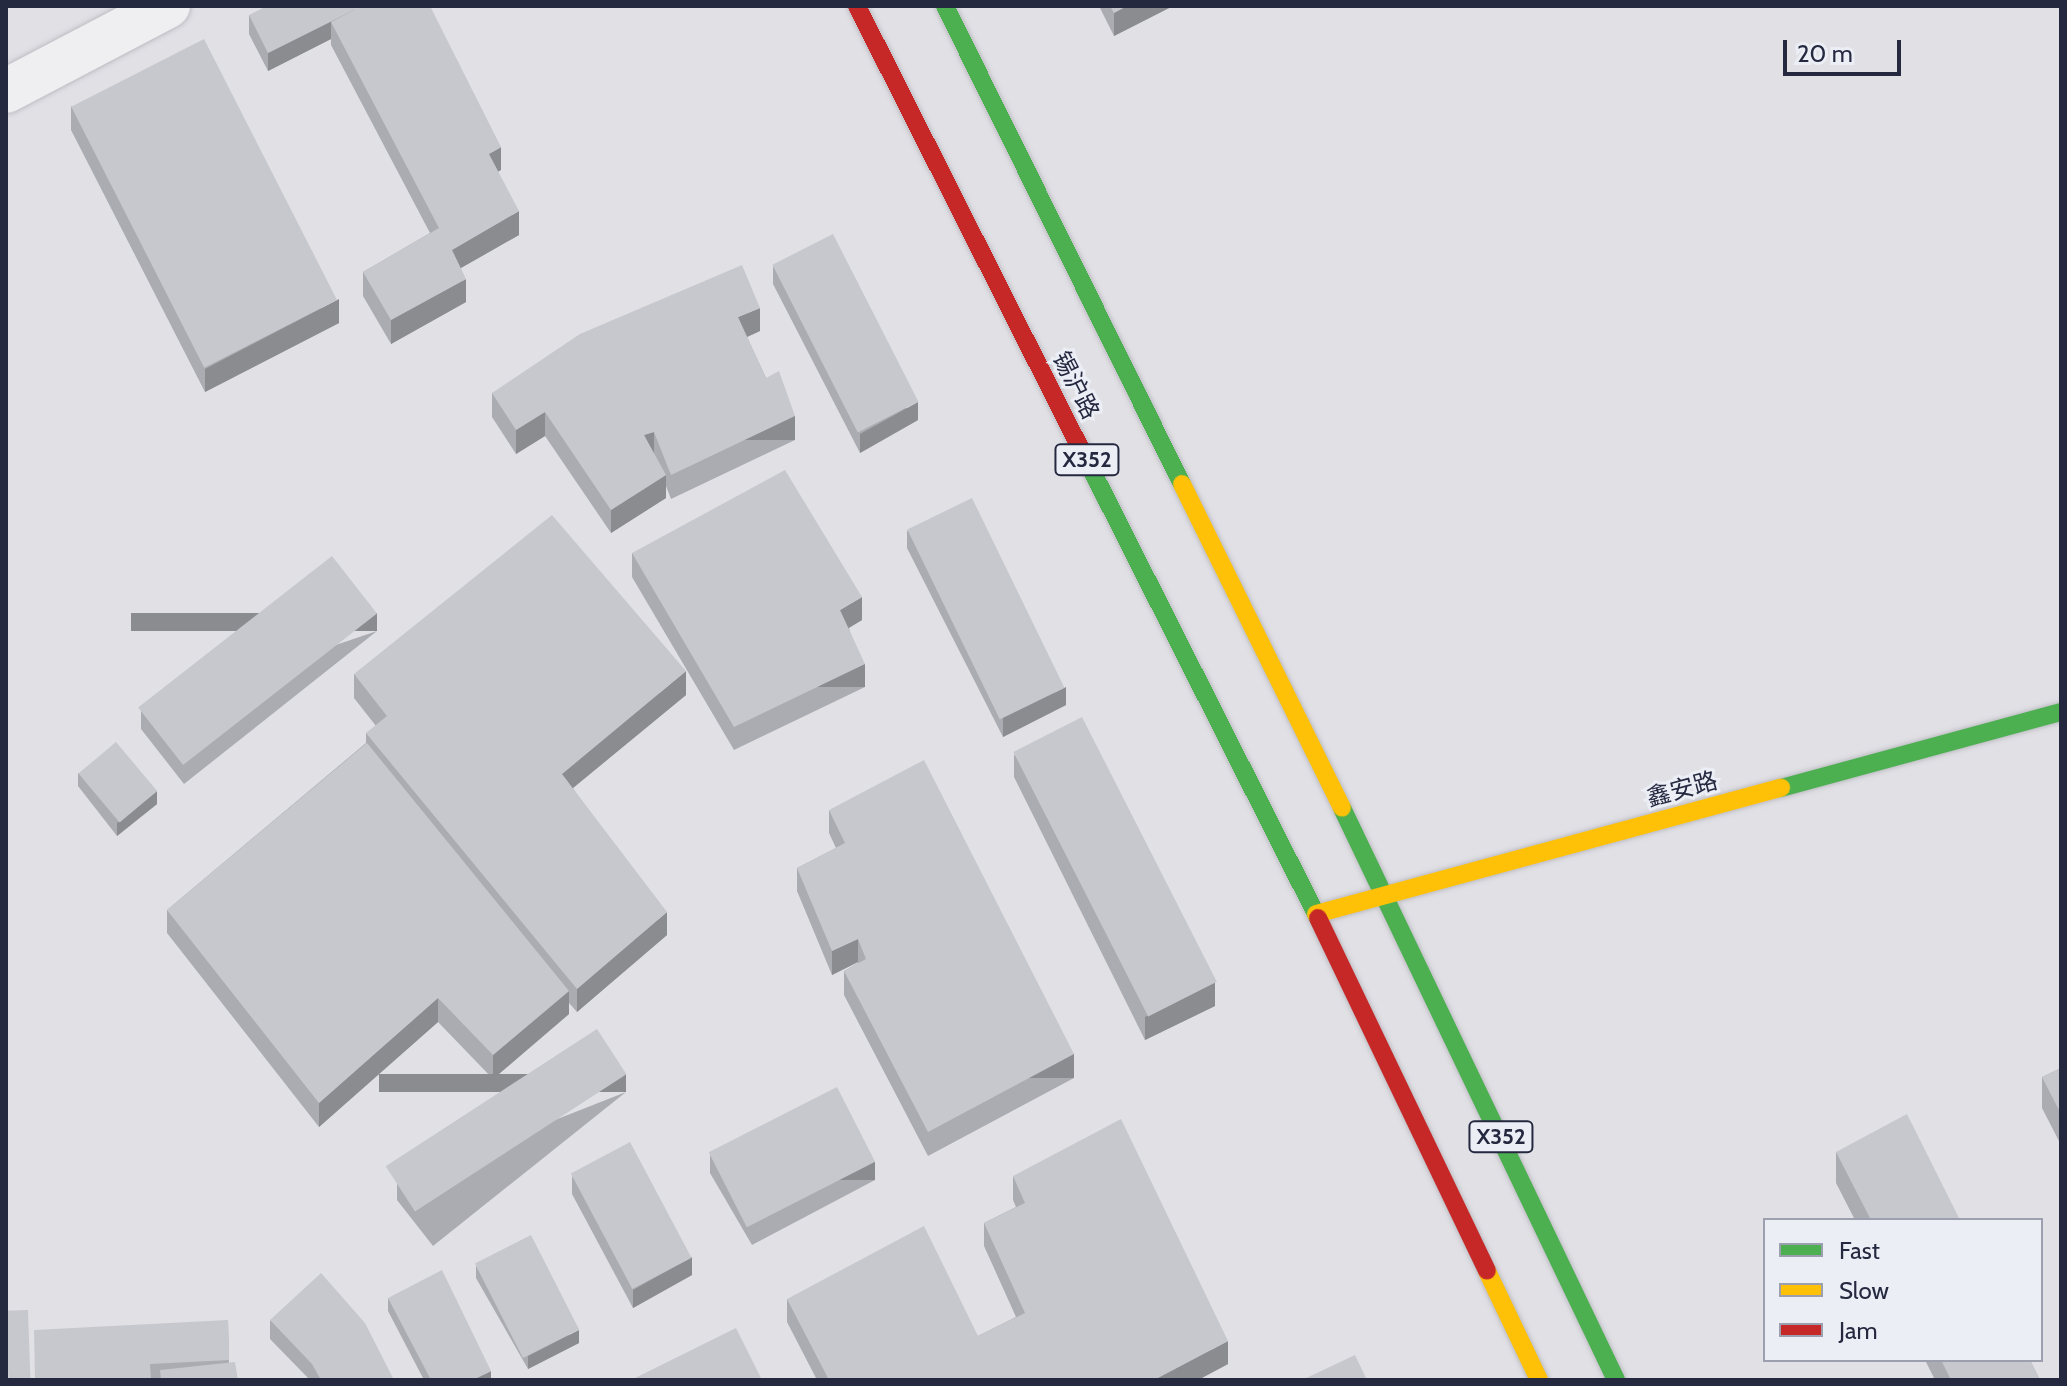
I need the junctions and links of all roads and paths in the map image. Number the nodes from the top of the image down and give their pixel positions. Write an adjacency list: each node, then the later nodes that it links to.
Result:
1 (168, 6): 4 (street)
2 (857, 6): 7 (main road, 锡沪路 / X352)
3 (945, 6): 6 (main road, X352)
4 (6, 91)
5 (2061, 712): 6 (main road, 鑫安路)
6 (1385, 895): 7 (main road, 鑫安路); 9 (main road, X352)
7 (1316, 914): 8 (main road, X352)
8 (1539, 1380)
9 (1616, 1380)

